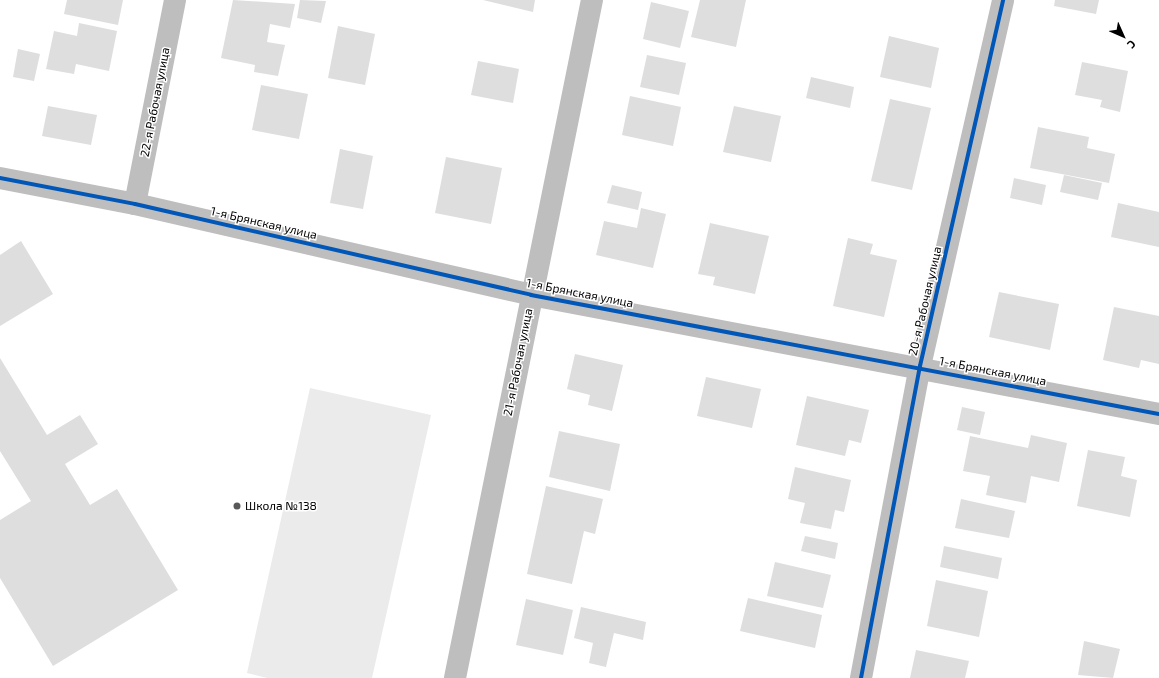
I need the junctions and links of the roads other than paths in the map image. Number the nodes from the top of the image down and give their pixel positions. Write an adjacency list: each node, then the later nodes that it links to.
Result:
1 (175, 0): 5 (street, 22-я Рабочая улица)
2 (592, 0): 6 (street, 21-я Рабочая улица)
3 (1003, 0): 7 (street, 20-я Рабочая улица)
4 (0, 178): 5 (street, 1-я Брянская улица)
5 (135, 204): 6 (street, 1-я Брянская улица)
6 (531, 294): 7 (street, 1-я Брянская улица); 9 (street, 21-я Рабочая улица)
7 (920, 366): 8 (street, 1-я Брянская улица); 10 (street, 20-я Рабочая улица)
8 (1159, 414)
9 (455, 678)
10 (861, 678)

